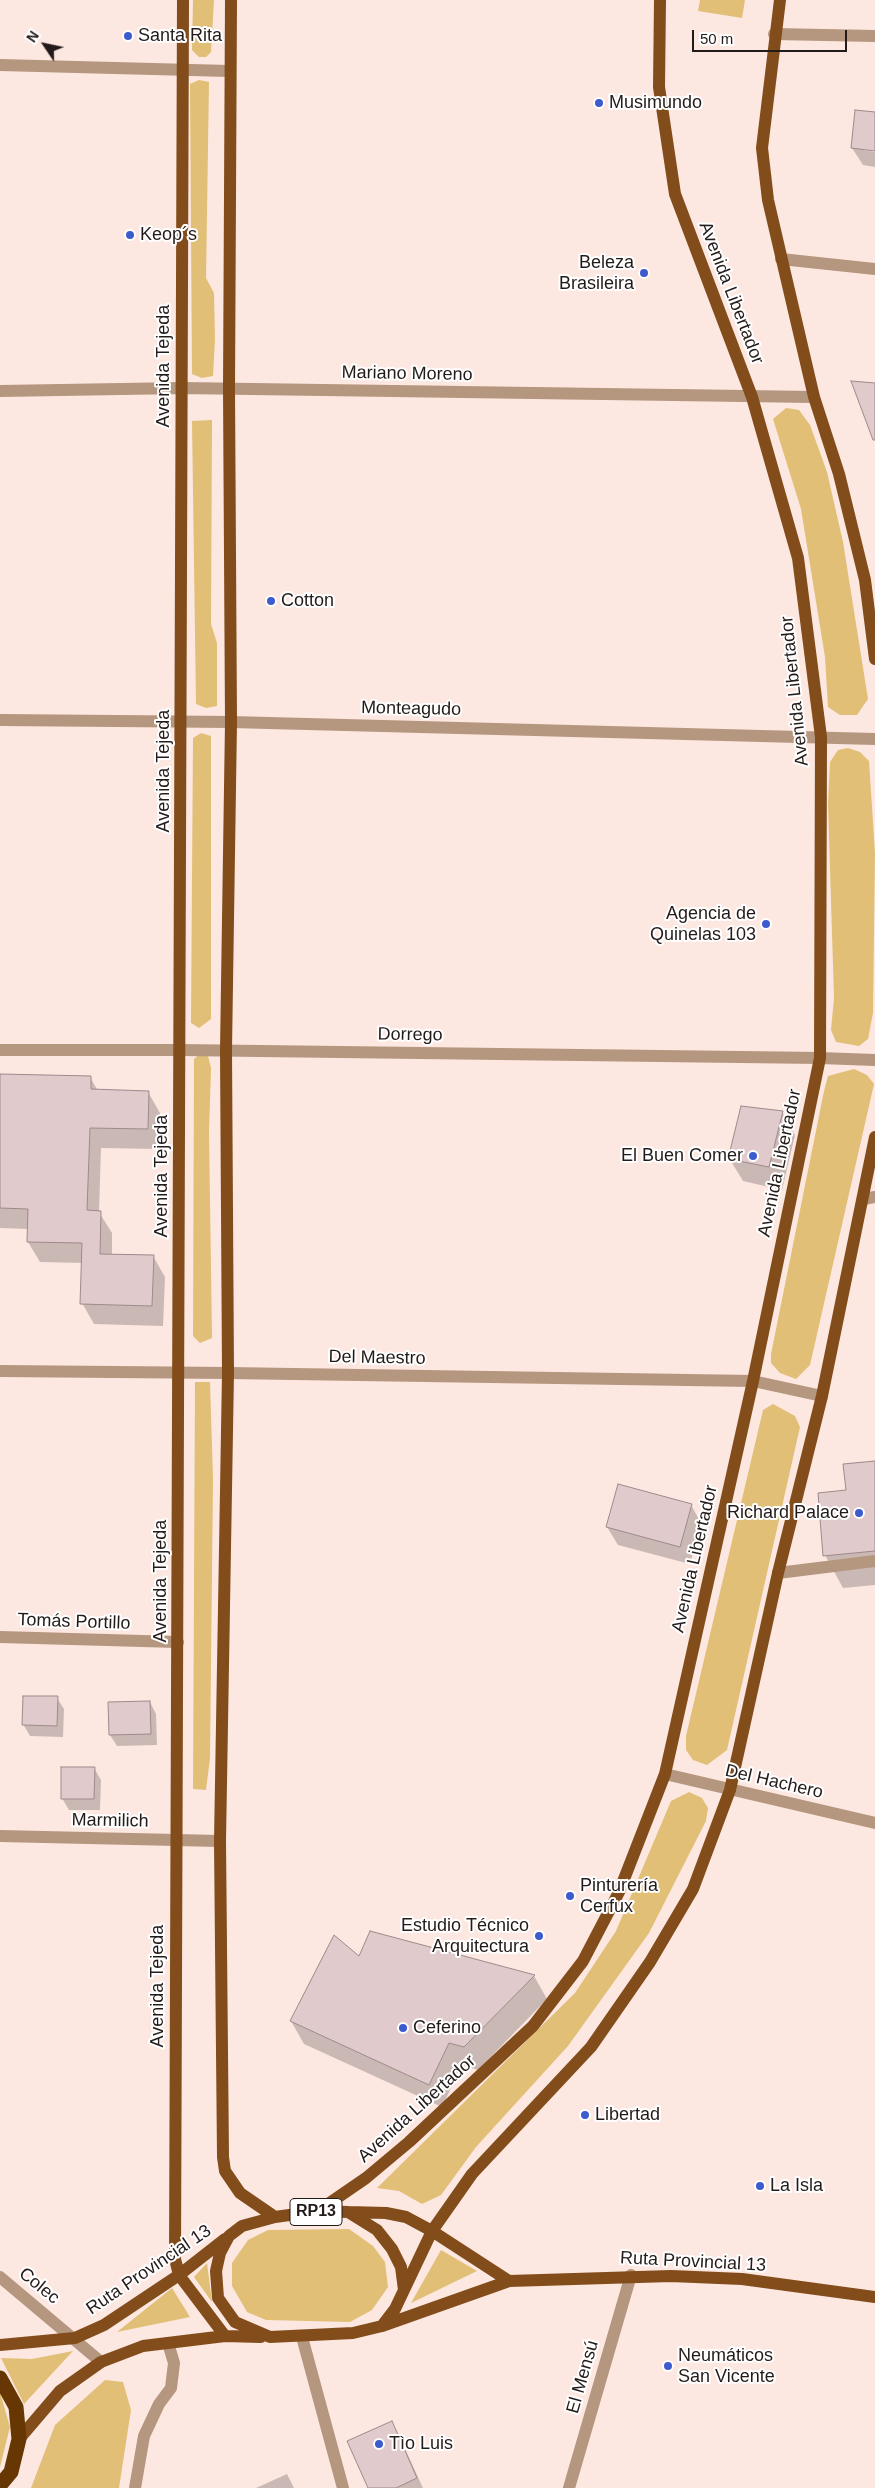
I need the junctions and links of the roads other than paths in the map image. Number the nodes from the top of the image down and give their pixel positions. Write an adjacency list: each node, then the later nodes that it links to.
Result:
1 (182, 0): 8 (main road, Avenida Tejeda)
2 (231, 0): 9 (main road)
3 (660, 0): 15 (main road, Avenida Libertador)
4 (780, 0): 5 (main road)
5 (774, 34): 6 (street); 10 (main road)
6 (875, 36)
7 (0, 65): 8 (street)
8 (182, 70): 9 (street); 12 (main road, Avenida Tejeda)
9 (229, 71): 13 (main road)
10 (781, 259): 11 (street); 16 (main road)
11 (875, 268)
12 (182, 388): 13 (street, Mariano Moreno); 14 (street, Mariano Moreno); 20 (main road, Avenida Tejeda)
13 (229, 389): 15 (street, Mariano Moreno); 21 (main road)
14 (0, 391)
15 (752, 397): 16 (street, Mariano Moreno); 22 (main road, Avenida Libertador)
16 (814, 397): 17 (main road)
17 (870, 580): 18 (main road)
18 (875, 660)
19 (0, 720): 20 (street, Monteagudo)
20 (181, 722): 21 (street, Monteagudo); 25 (main road, Avenida Tejeda)
21 (231, 722): 22 (street, Monteagudo); 26 (main road)
22 (821, 737): 23 (street, Monteagudo); 27 (main road, Avenida Libertador)
23 (875, 739)
24 (0, 1050): 25 (street, Dorrego)
25 (180, 1050): 26 (street, Dorrego); 32 (main road, Avenida Tejeda)
26 (226, 1050): 27 (street, Dorrego); 33 (main road)
27 (820, 1058): 28 (street, Dorrego); 34 (main road, Avenida Libertador)
28 (875, 1060)
29 (875, 1137): 30 (main road)
30 (869, 1198): 35 (main road)
31 (0, 1371): 32 (street, Del Maestro)
32 (179, 1372): 33 (street, Del Maestro); 39 (main road, Avenida Tejeda)
33 (228, 1372): 34 (street, Del Maestro); 45 (main road)
34 (753, 1381): 35 (street, Del Maestro); 40 (main road, Avenida Libertador)
35 (822, 1396): 37 (main road)
36 (875, 1561): 37 (street)
37 (778, 1573): 41 (main road)
38 (0, 1638): 39 (street, Tomás Portillo)
39 (178, 1642): 44 (main road, Avenida Tejeda)
40 (665, 1774): 41 (street, Del Hachero); 46 (main road, Avenida Libertador)
41 (730, 1790): 42 (street, Del Hachero); 49 (main road)
42 (875, 1823)
43 (0, 1836): 44 (street, Marmilich)
44 (176, 1840): 45 (street, Marmilich); 51 (main road, Avenida Tejeda)
45 (220, 1841): 48 (main road)
46 (318, 2211): 47 (main road, RP13); 48 (main road, RP13)
47 (348, 2212): 49 (main road, RP13); 55 (main road, RP13)
48 (275, 2217): 50 (main road, RP13)
49 (432, 2231): 54 (main road, RP13); 55 (main road)
50 (229, 2236): 51 (main road, Ruta Provincial 13 / RP13); 59 (main road)
51 (179, 2275): 58 (main road, Avenida Tejeda); 61 (main road, Ruta Provincial 13 / RP13)
52 (631, 2275): 54 (main road, Ruta Provincial 13); 56 (main road, Ruta Provincial 13); 72 (street, El Mensú)
53 (0, 2277): 61 (street, Colec)
54 (509, 2281): 57 (main road, Ruta Provincial 13)
55 (404, 2290): 57 (main road)
56 (875, 2297)
57 (382, 2326): 60 (main road)
58 (225, 2336): 59 (main road); 62 (main road)
59 (270, 2337): 60 (main road)
60 (302, 2337): 71 (street)
61 (75, 2338): 63 (main road, Ruta Provincial 13 / RP13); 64 (street, Colec)
62 (168, 2342): 64 (main road); 70 (street)
63 (0, 2345)
64 (101, 2362): 66 (main road)
65 (0, 2378): 66 (highway)
66 (19, 2439): 67 (highway)
67 (11, 2472): 68 (highway); 69 (highway)
68 (0, 2485)
69 (9, 2488)
70 (135, 2488)
71 (343, 2488)
72 (569, 2488)

